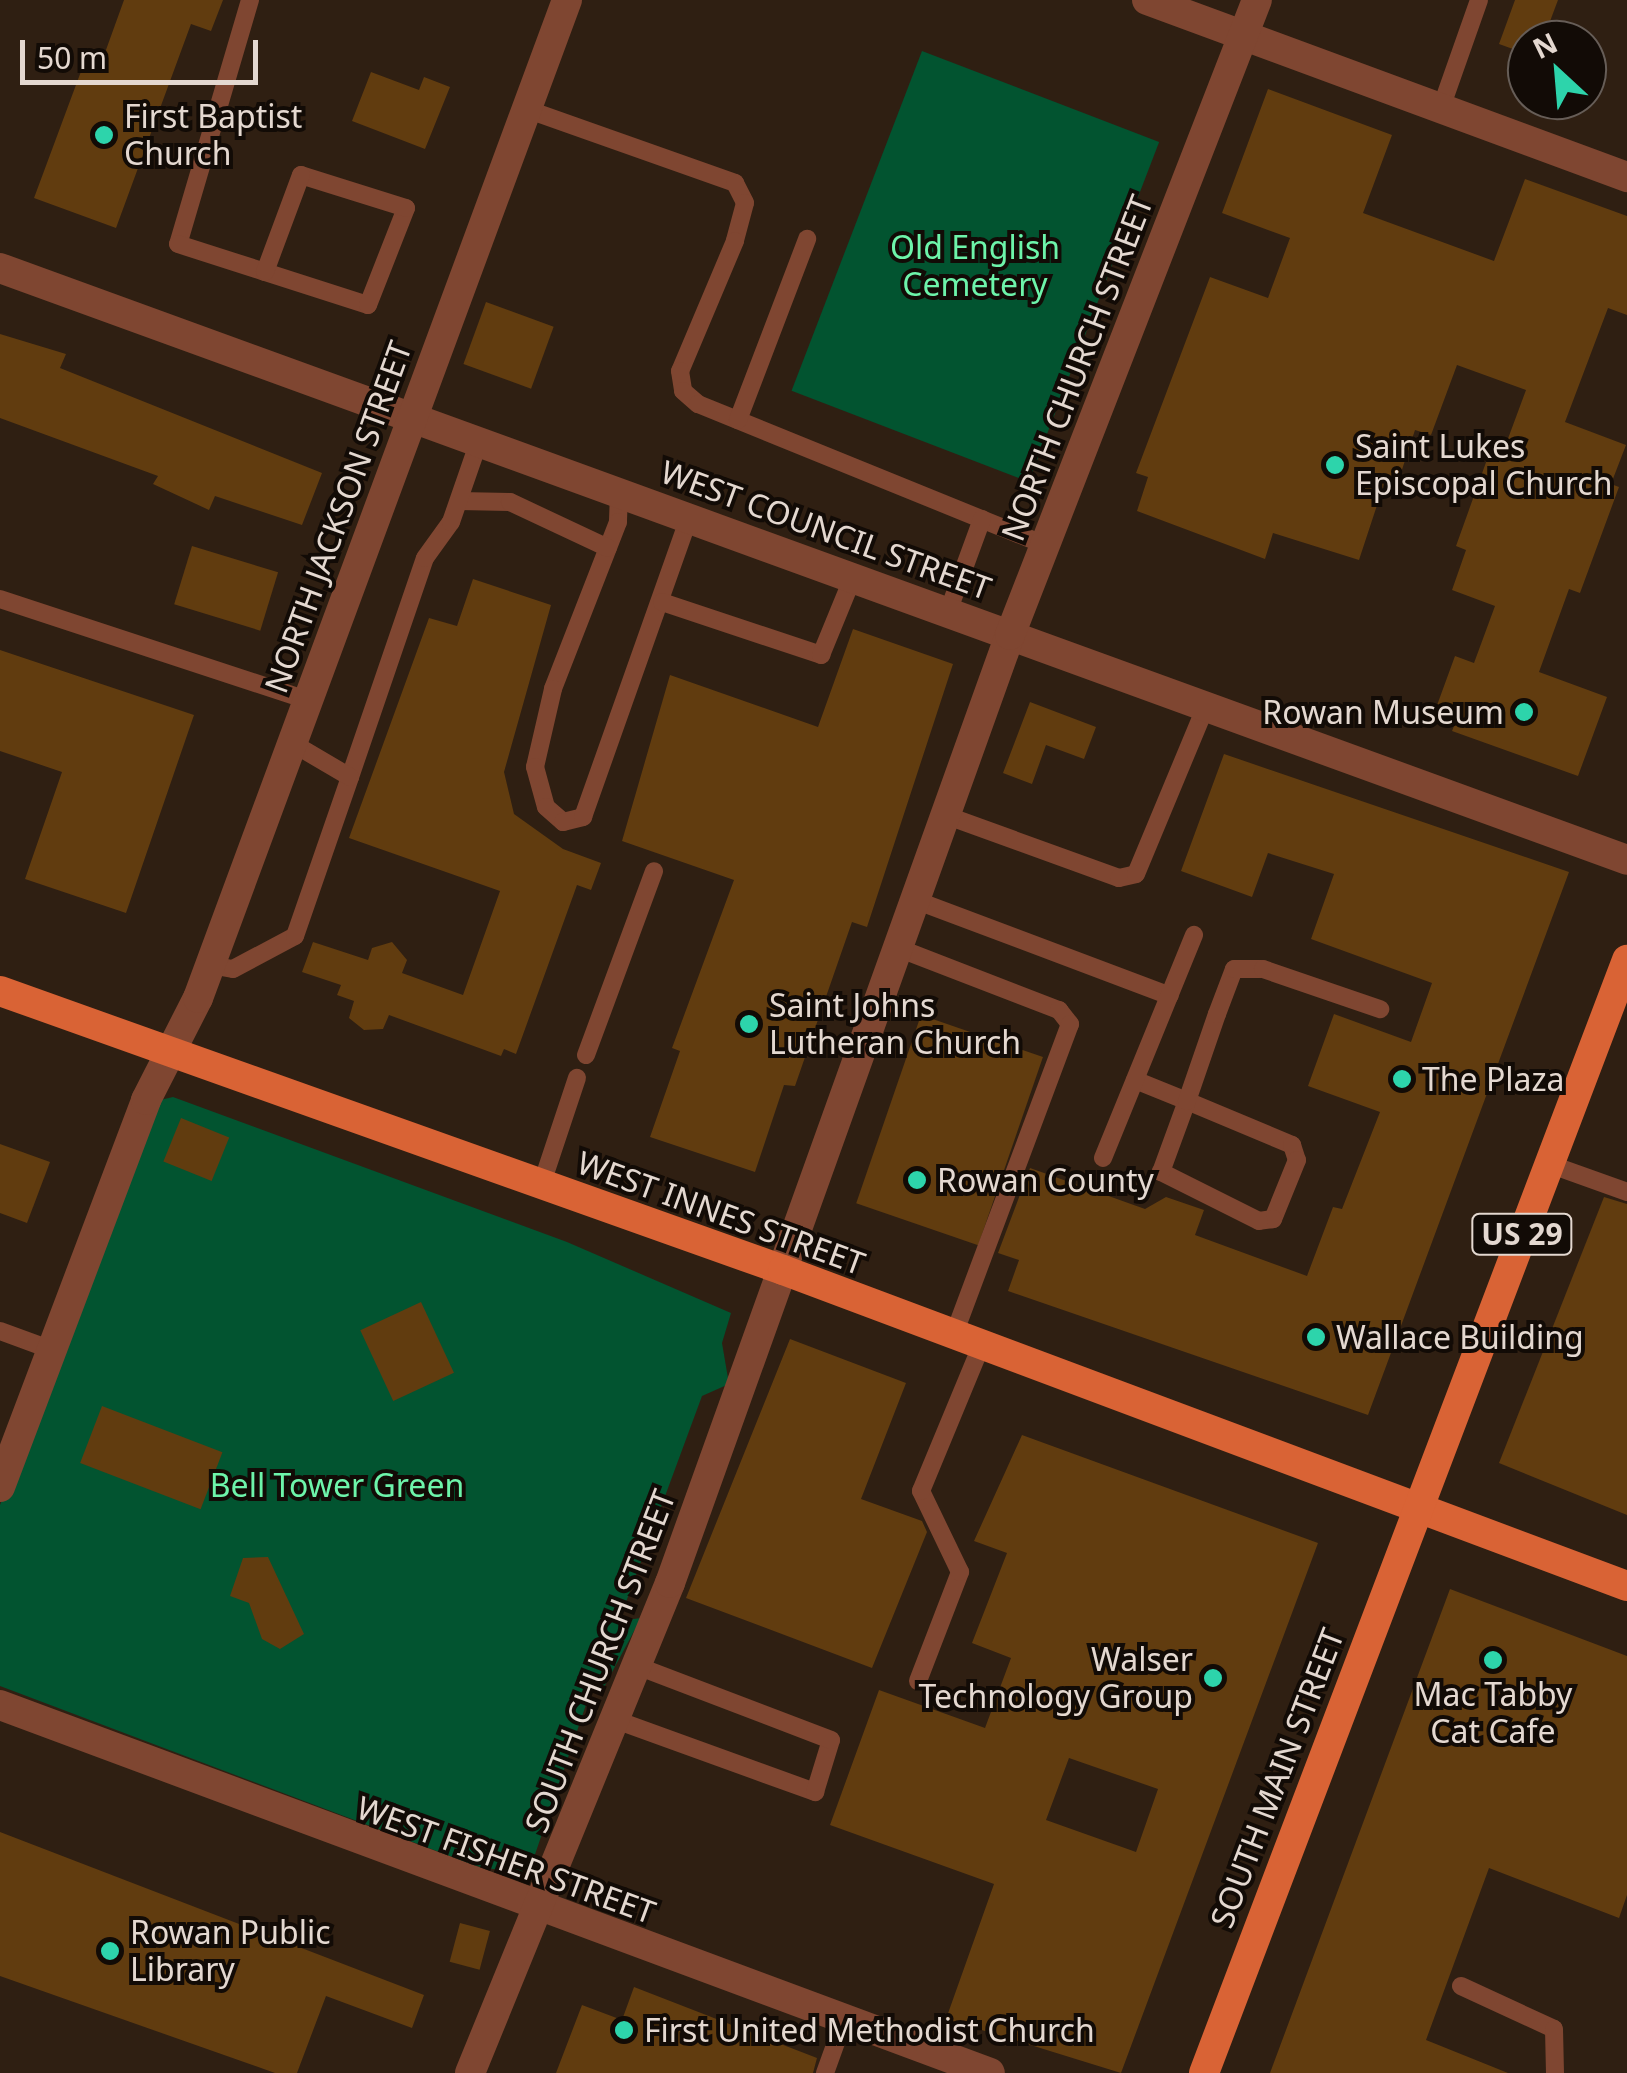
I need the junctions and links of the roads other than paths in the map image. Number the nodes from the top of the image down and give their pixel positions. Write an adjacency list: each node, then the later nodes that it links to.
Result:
1 (250, 0): 12 (lane)
2 (567, 0): 8 (street, NORTH JACKSON STREET)
3 (1147, 0): 6 (street)
4 (1257, 0): 6 (street, NORTH CHURCH STREET)
5 (1479, 0): 7 (lane)
6 (1244, 35): 7 (street); 20 (street, NORTH CHURCH STREET)
7 (1442, 108): 9 (street)
8 (526, 110): 13 (street, NORTH JACKSON STREET); 14 (lane)
9 (1627, 177)
10 (807, 240): 14 (lane)
11 (0, 268): 13 (street, WEST COUNCIL STREET)
12 (265, 272): 12 (lane)
13 (412, 417): 15 (street, WEST COUNCIL STREET); 27 (street, NORTH JACKSON STREET)
14 (738, 420): 19 (lane)
15 (478, 441): 16 (street, WEST COUNCIL STREET); 17 (lane)
16 (619, 492): 18 (street, WEST COUNCIL STREET); 21 (lane)
17 (459, 501): 21 (lane); 30 (lane)
18 (689, 517): 22 (street, WEST COUNCIL STREET); 24 (lane)
19 (982, 519): 20 (lane); 25 (lane)
20 (1045, 545): 26 (street, NORTH CHURCH STREET)
21 (608, 548): 24 (lane)
22 (854, 578): 24 (lane); 25 (street, WEST COUNCIL STREET)
23 (0, 599): 27 (lane)
24 (662, 602)
25 (948, 612): 26 (street, WEST COUNCIL STREET)
26 (1010, 634): 28 (street, WEST COUNCIL STREET); 31 (street, NORTH CHURCH STREET)
27 (308, 700): 29 (street, NORTH JACKSON STREET)
28 (1206, 706): 31 (lane); 32 (street, WEST COUNCIL STREET)
29 (292, 742): 30 (lane); 38 (street, NORTH JACKSON STREET)
30 (350, 777): 38 (lane)
31 (946, 815): 34 (street, NORTH CHURCH STREET)
32 (1627, 860)
33 (654, 871): 43 (lane)
34 (915, 900): 36 (street, NORTH CHURCH STREET); 40 (lane)
35 (1194, 935): 40 (lane)
36 (898, 948): 51 (street, NORTH CHURCH STREET); 53 (lane)
37 (1627, 960): 48 (main road, US 29)
38 (210, 966): 42 (street, NORTH JACKSON STREET)
39 (0, 991): 42 (main road, WEST INNES STREET)
40 (1170, 996): 45 (lane)
41 (1380, 1009): 46 (lane)
42 (167, 1054): 49 (main road, WEST INNES STREET); 54 (street, NORTH JACKSON STREET)
43 (586, 1055)
44 (576, 1078): 49 (lane)
45 (1135, 1080): 46 (lane); 47 (lane)
46 (1187, 1101): 46 (lane)
47 (1103, 1158)
48 (1549, 1164): 50 (lane); 56 (main road, US 29)
49 (541, 1186): 51 (main road, WEST INNES STREET)
50 (1627, 1192)
51 (783, 1270): 53 (main road, WEST INNES STREET); 58 (street, SOUTH CHURCH STREET)
52 (0, 1331): 54 (lane)
53 (968, 1339): 56 (main road, WEST INNES STREET); 59 (lane)
54 (55, 1351): 55 (street, NORTH JACKSON STREET)
55 (0, 1487)
56 (1416, 1508): 57 (main road, WEST INNES STREET); 68 (main road, SOUTH MAIN STREET / US 29)
57 (1627, 1586)
58 (637, 1666): 61 (street, SOUTH CHURCH STREET); 61 (lane)
59 (918, 1682)
60 (0, 1705): 62 (street, WEST FISHER STREET)
61 (616, 1720): 62 (street, SOUTH CHURCH STREET)
62 (537, 1908): 64 (street, WEST FISHER STREET); 65 (street, SOUTH CHURCH STREET)
63 (1462, 1986): 69 (lane)
64 (844, 2023): 66 (lane); 67 (street, WEST FISHER STREET)
65 (470, 2073)
66 (825, 2073)
67 (990, 2073)
68 (1204, 2073)
69 (1556, 2073)

